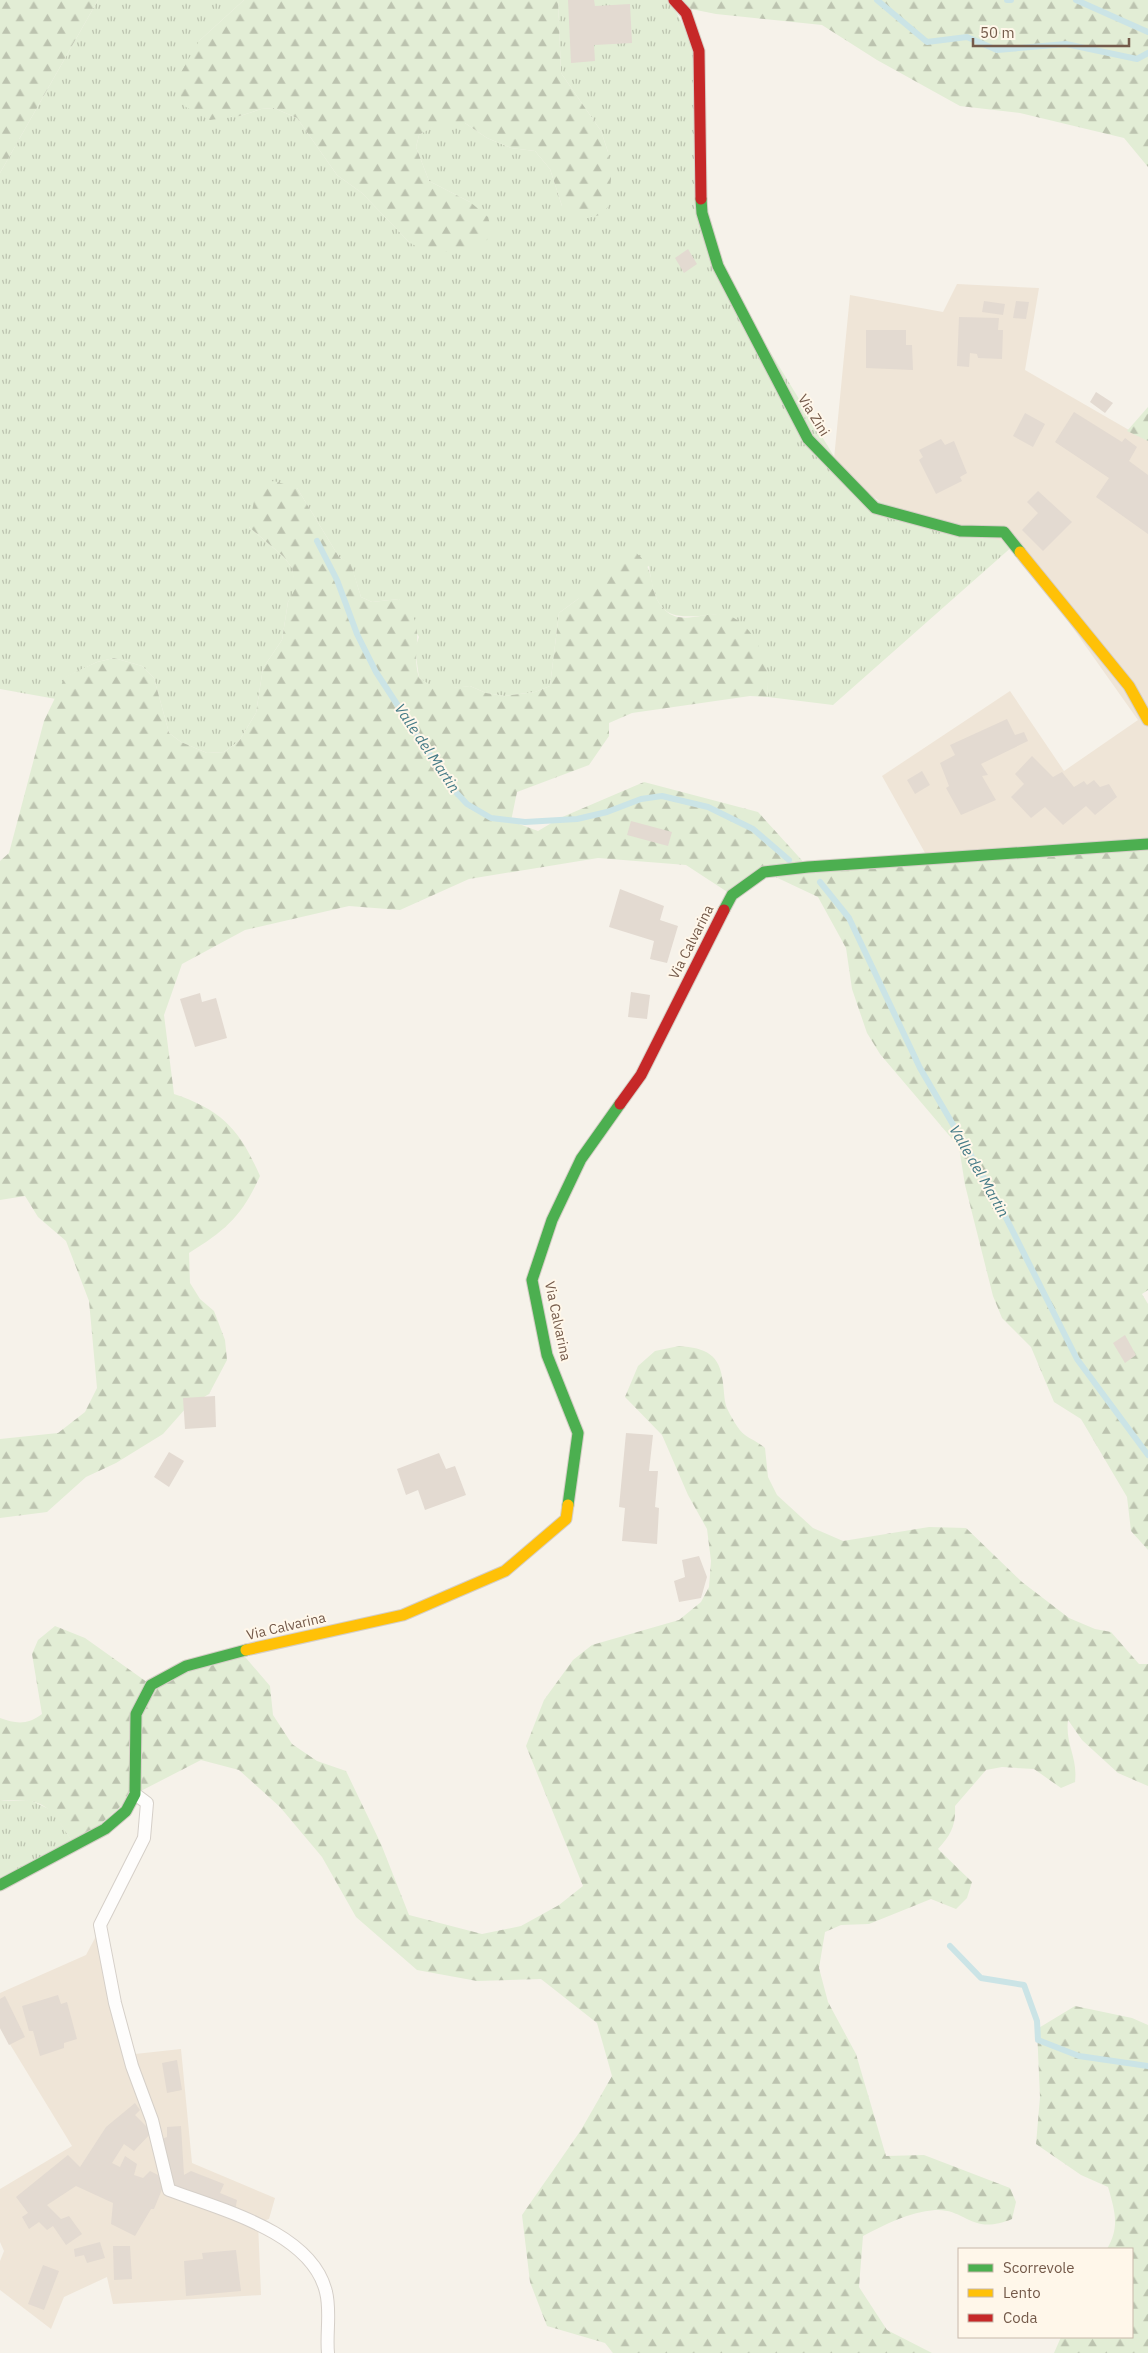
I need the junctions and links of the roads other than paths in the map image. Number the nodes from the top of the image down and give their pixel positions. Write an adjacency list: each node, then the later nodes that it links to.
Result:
1 (674, 0): 2 (street, Via Zini)
2 (1148, 720)
3 (1148, 844): 4 (street, Via Calvarina)
4 (135, 1794): 5 (street); 6 (lane)
5 (0, 1885)
6 (328, 2353)

